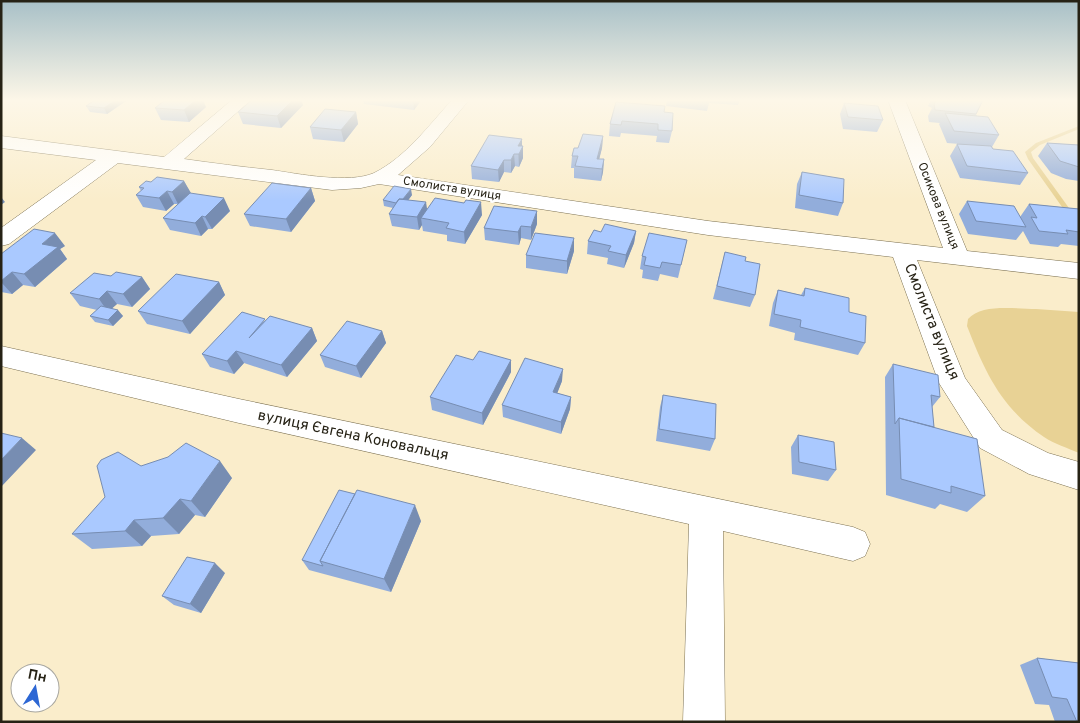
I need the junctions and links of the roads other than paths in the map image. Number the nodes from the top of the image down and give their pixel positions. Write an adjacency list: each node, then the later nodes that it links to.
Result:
1 (203, 134): 6 (street)
2 (431, 134): 7 (street)
3 (910, 134): 10 (street, Осикова вулиця)
4 (1, 142): 5 (street, Смолиста вулиця)
5 (113, 157): 6 (street, Смолиста вулиця); 8 (street)
6 (168, 164): 7 (street, Смолиста вулиця)
7 (379, 178): 9 (street, Смолиста вулиця)
8 (1, 239)
9 (902, 250): 10 (street, Смолиста вулиця); 13 (street, Смолиста вулиця)
10 (958, 257): 11 (street, Смолиста вулиця)
11 (1079, 271)
12 (1, 356): 14 (street, вулиця Євгена Коновальця)
13 (1079, 476)
14 (706, 513): 15 (street, вулиця Євгена Коновальця); 16 (street)
15 (853, 544)
16 (704, 722)

